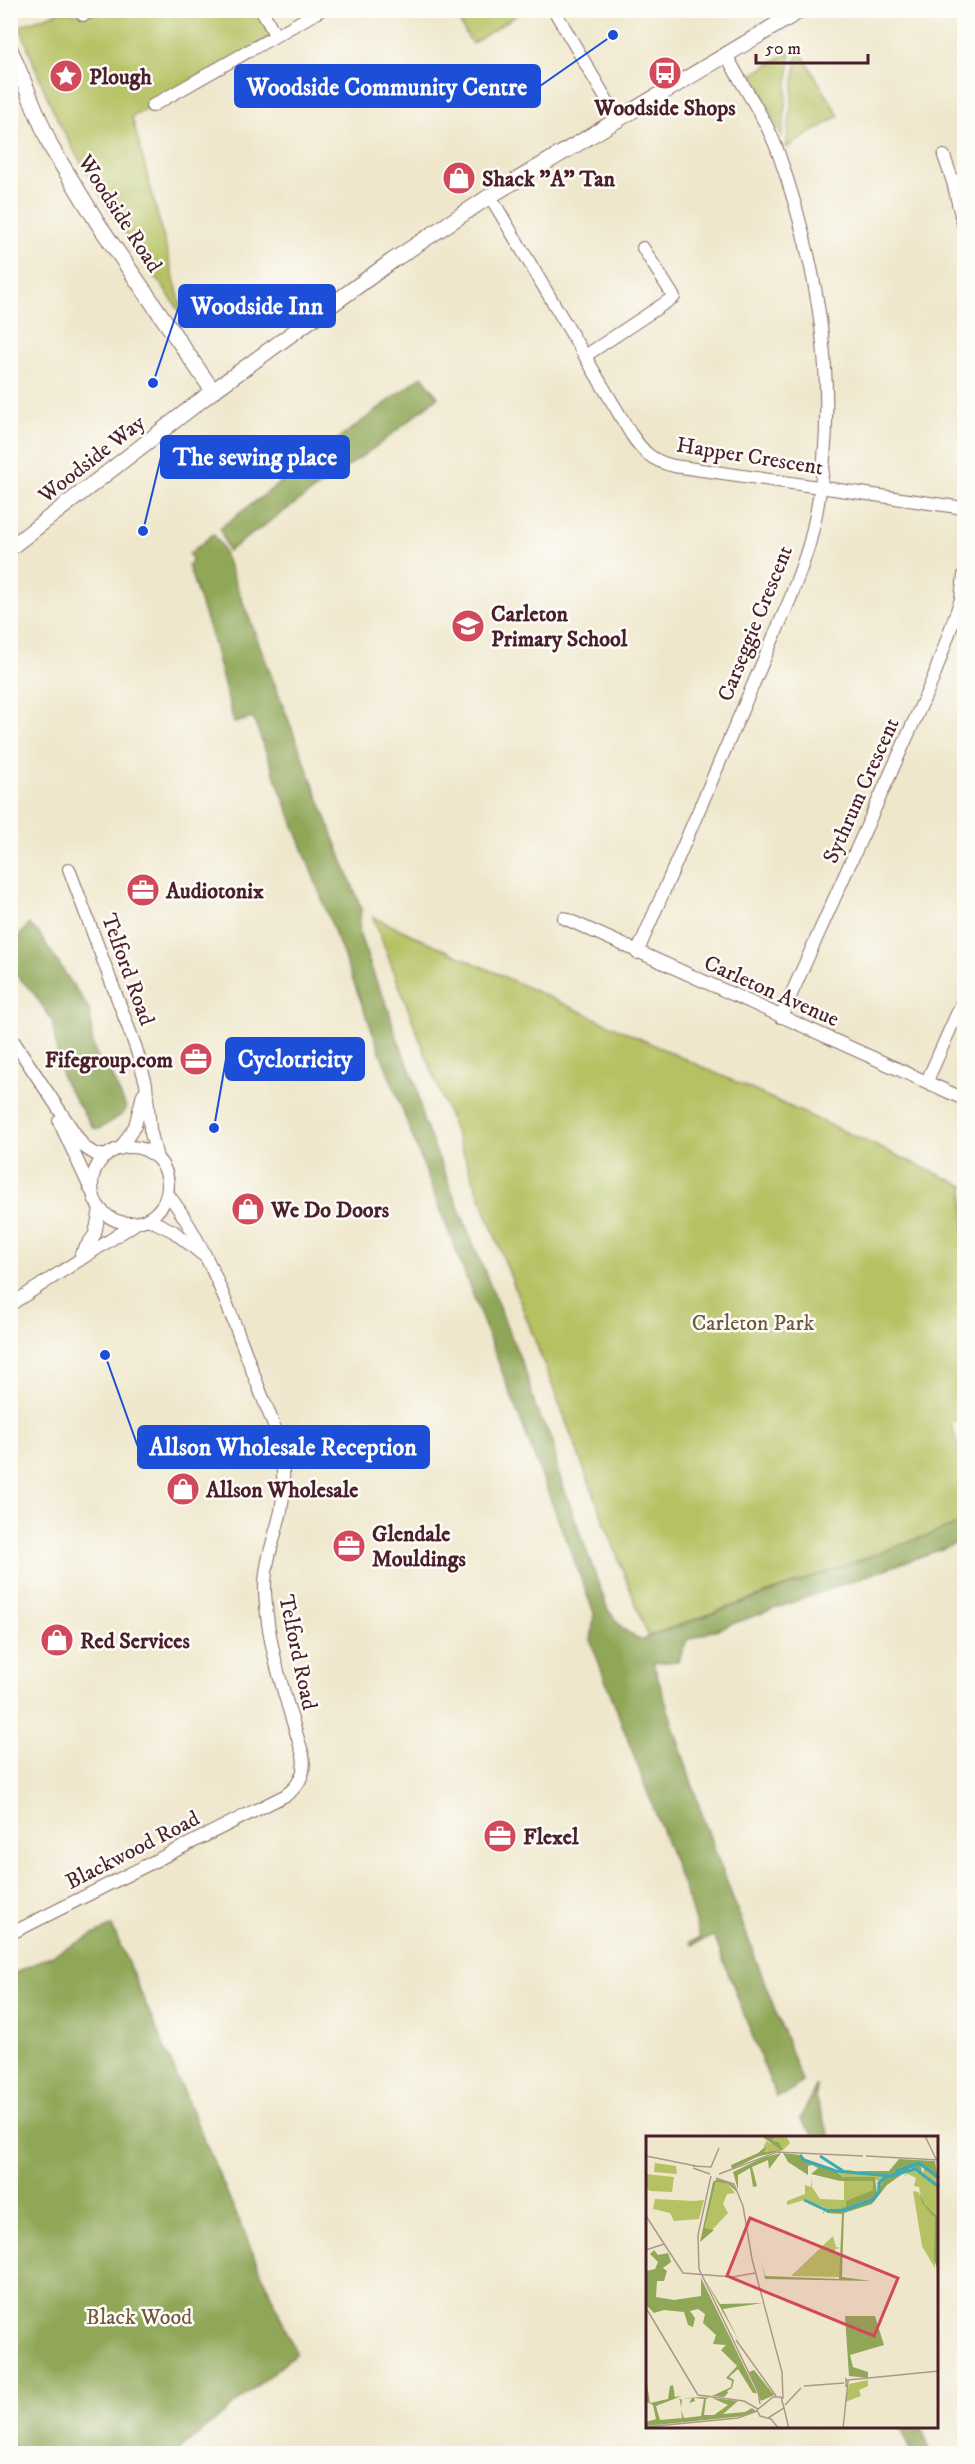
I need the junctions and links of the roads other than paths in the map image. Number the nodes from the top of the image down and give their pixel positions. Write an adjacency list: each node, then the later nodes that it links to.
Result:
1 (262, 10): 5 (street)
2 (321, 10): 5 (street)
3 (554, 10): 9 (street)
4 (801, 10): 7 (street, Woodside Way)
5 (275, 35): 8 (street)
6 (10, 49): 15 (street, Woodside Road)
7 (727, 56): 9 (street, Woodside Way); 16 (street, Carseggie Crescent)
8 (152, 106)
9 (619, 121): 11 (street, Woodside Way)
10 (944, 156): 12 (street)
11 (490, 196): 14 (street, Happer Crescent); 15 (street, Woodside Way)
12 (964, 228)
13 (643, 248): 14 (street)
14 (585, 356): 16 (street, Happer Crescent)
15 (213, 391): 18 (street, Woodside Way)
16 (820, 487): 17 (street, Happer Crescent); 22 (street, Carseggie Crescent)
17 (964, 508)
18 (10, 548)
19 (964, 575): 24 (street, Sythrum Crescent)
20 (69, 869): 28 (street, Telford Road)
21 (564, 918): 22 (street, Carleton Avenue)
22 (637, 953): 24 (street, Carleton Avenue)
23 (964, 998): 26 (street)
24 (781, 1017): 26 (street, Carleton Avenue)
25 (10, 1036): 27 (street)
26 (927, 1081): 29 (street, Carleton Avenue)
27 (42, 1084): 31 (street); 33 (street)
28 (146, 1084): 30 (street); 32 (street, Telford Road)
29 (964, 1099)
30 (120, 1149): 31 (street); 32 (street)
31 (106, 1156): 33 (street)
32 (157, 1158): 34 (street)
33 (93, 1194): 35 (street)
34 (168, 1194): 36 (street); 38 (street, Telford Road)
35 (100, 1209): 37 (street); 39 (street)
36 (148, 1219): 37 (street); 38 (street, Telford Road)
37 (136, 1223): 39 (street)
38 (207, 1258): 41 (street, Telford Road)
39 (76, 1260): 40 (street)
40 (10, 1305)
41 (272, 1801): 42 (street, Blackwood Road)
42 (10, 1934)

